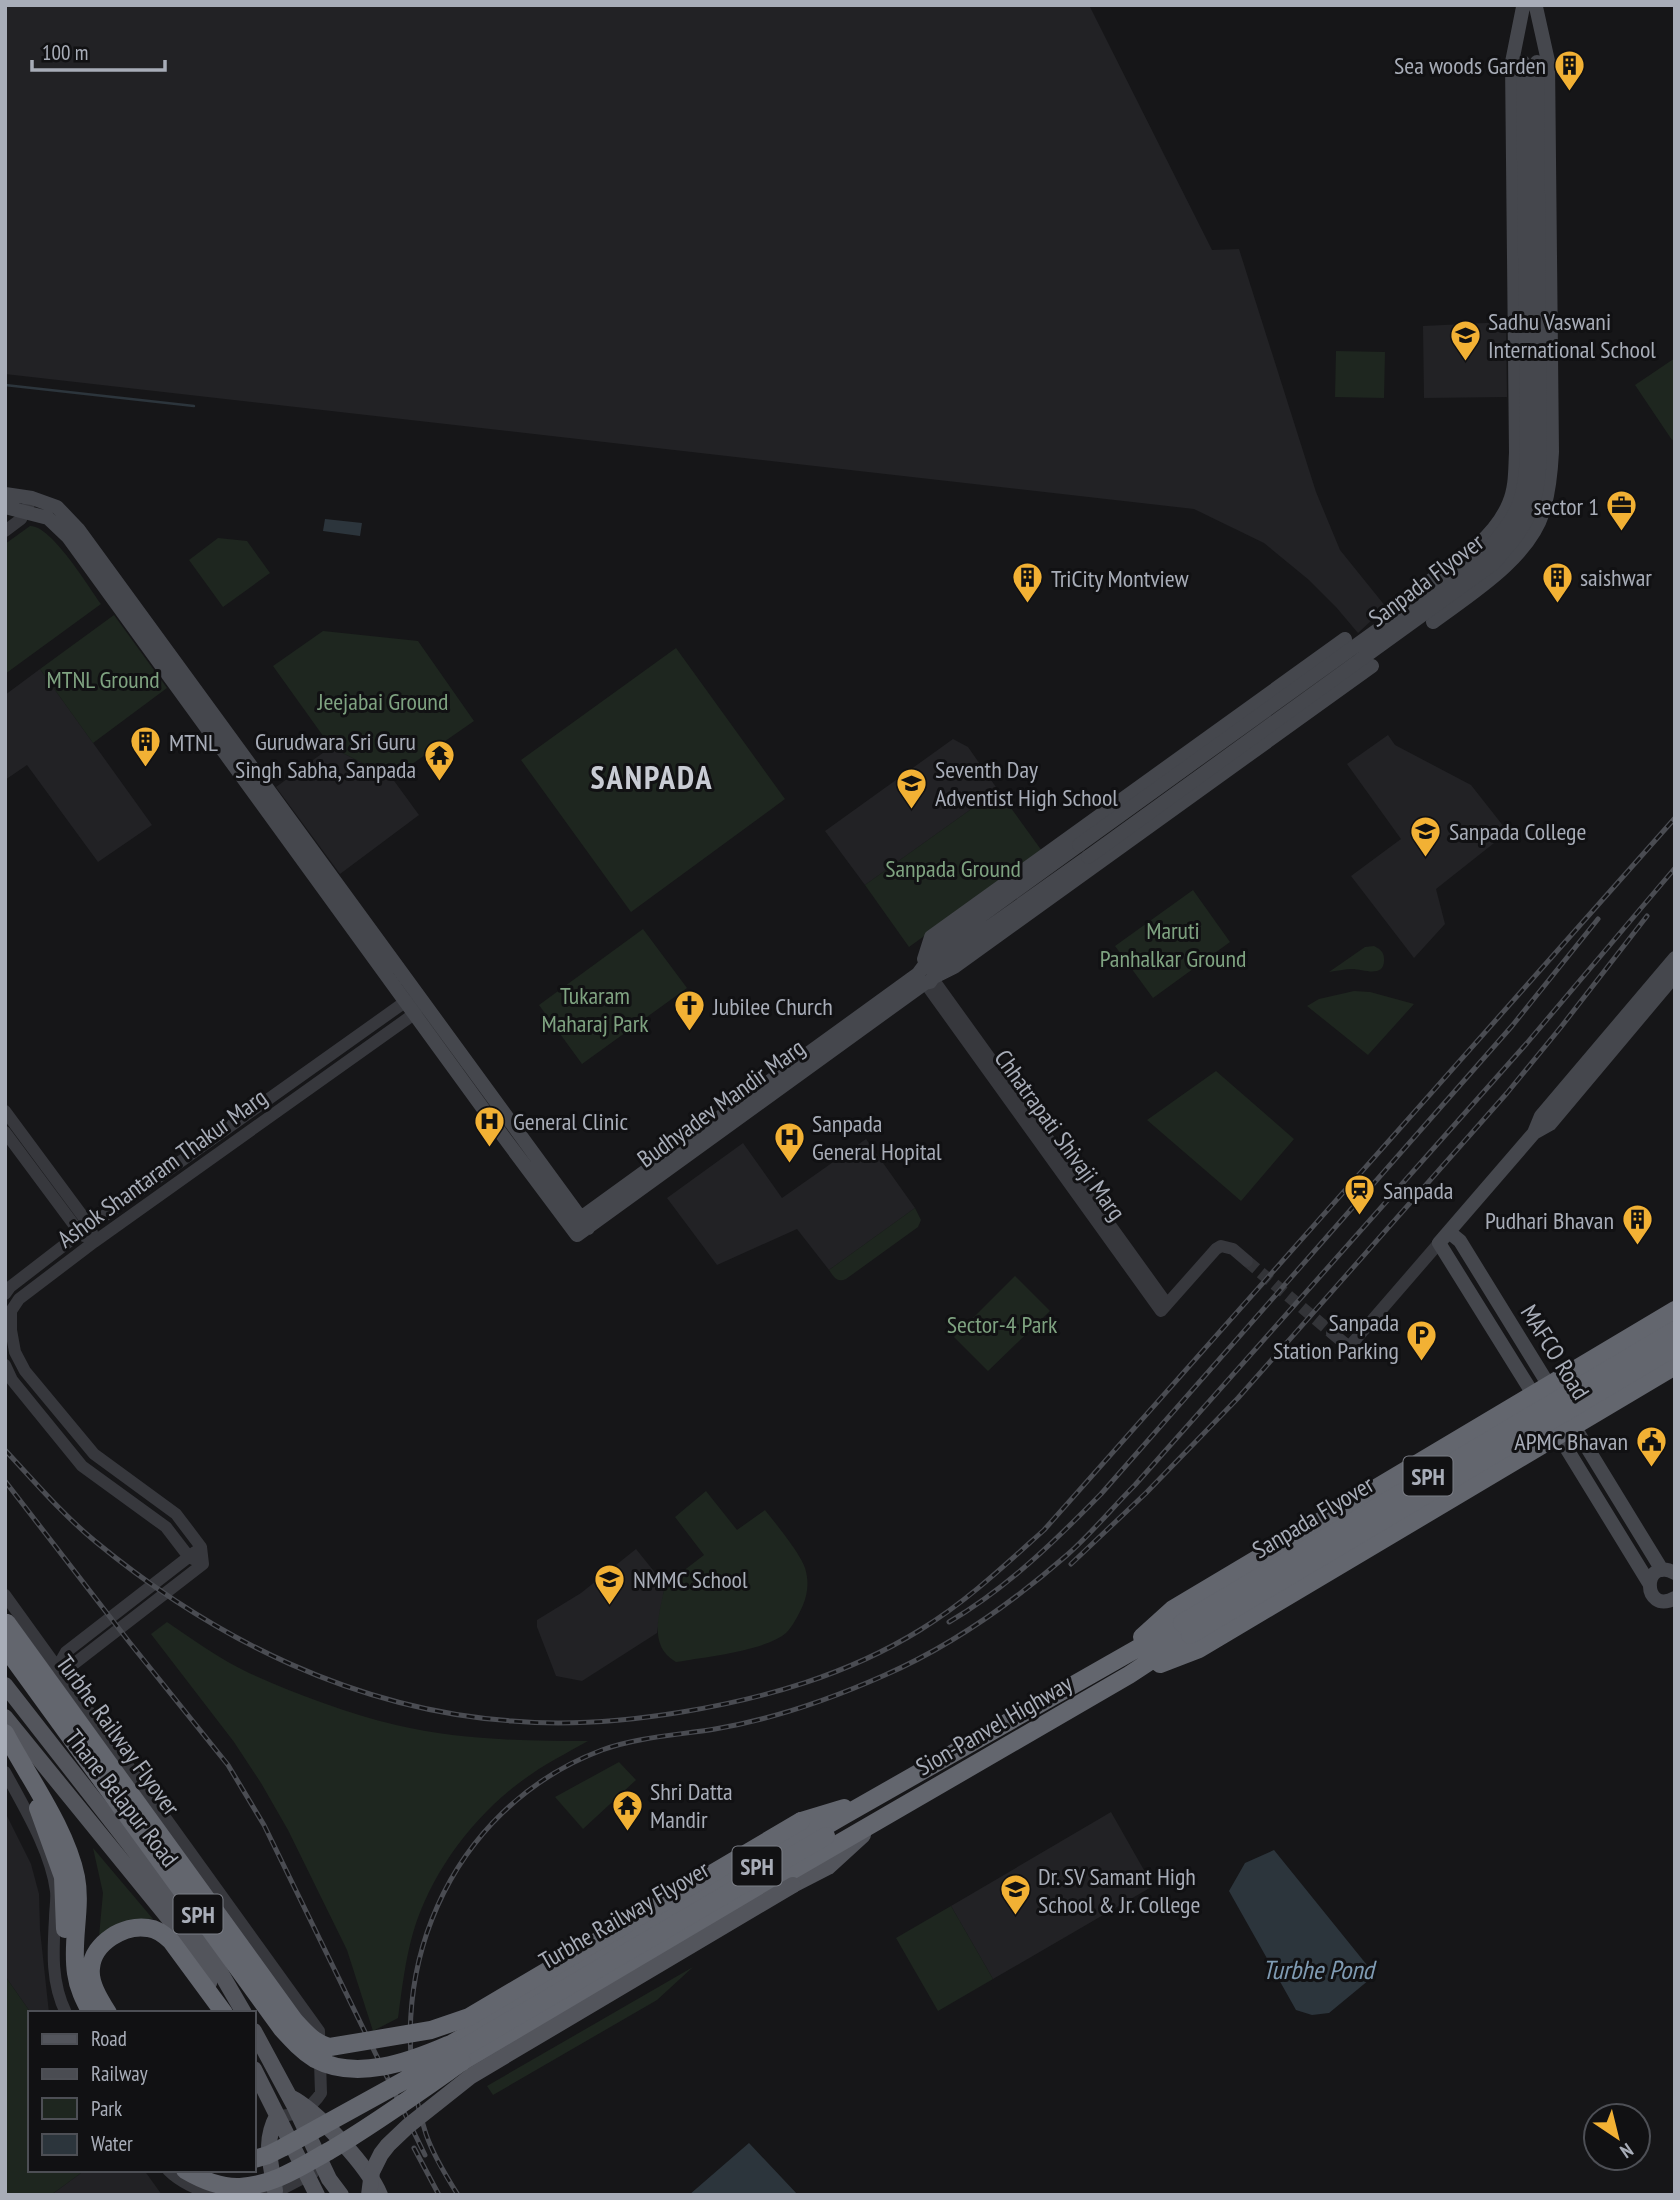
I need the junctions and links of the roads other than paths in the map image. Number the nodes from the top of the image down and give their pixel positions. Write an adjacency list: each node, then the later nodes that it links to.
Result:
1 (1529, 6): 2 (main road); 3 (main road); 13 (main road, Sanpada Flyover, bridge)
2 (1551, 416): 3 (main road); 8 (main road)
3 (1516, 417): 7 (main road)
4 (5, 494): 5 (main road)
5 (16, 508): 6 (street); 14 (main road); 15 (main road)
6 (5, 531)
7 (1413, 593)
8 (1433, 622)
9 (1345, 639): 13 (main road)
10 (1373, 666): 13 (main road)
11 (1675, 957): 21 (main road)
12 (1675, 975): 21 (main road)
13 (927, 976): 22 (main road, Budhyadev Mandir Marg); 26 (street, Chhatrapati Shivaji Marg)
14 (421, 1000): 15 (street, Ashok Shantaram Thakur Marg); 16 (street, Ashok Shantaram Thakur Marg); 22 (main road)
15 (405, 1002): 16 (main road); 17 (street, Ashok Shantaram Thakur Marg)
16 (414, 1014): 18 (street, Ashok Shantaram Thakur Marg); 22 (main road)
17 (323, 1060): 18 (street); 23 (street, Ashok Shantaram Thakur Marg)
18 (332, 1073): 25 (street, Ashok Shantaram Thakur Marg)
19 (5, 1111): 23 (street)
20 (5, 1132): 23 (street)
21 (1534, 1133): 24 (main road)
22 (579, 1227)
23 (85, 1230): 25 (street); 27 (street, Ashok Shantaram Thakur Marg)
24 (1444, 1237): 30 (street); 35 (main road, MAFCO Road); 37 (main road, MAFCO Road)
25 (94, 1242): 40 (street, Ashok Shantaram Thakur Marg)
26 (1247, 1261)
27 (5, 1294)
28 (1675, 1310): 31 (highway)
29 (1675, 1330): 49 (highway, Sanpada Flyover / SPH, bridge)
30 (1332, 1334)
31 (1614, 1347): 35 (highway); 36 (highway)
32 (1675, 1347): 49 (highway, Sanpada Flyover / SPH, bridge)
33 (5, 1366): 41 (street)
34 (1675, 1366): 36 (highway)
35 (1549, 1385): 37 (highway); 38 (main road, MAFCO Road)
36 (1638, 1388): 38 (highway)
37 (1533, 1395): 39 (main road, MAFCO Road); 51 (highway)
38 (1574, 1426): 39 (highway); 43 (main road, MAFCO Road)
39 (1558, 1435): 44 (main road, MAFCO Road); 53 (highway)
40 (201, 1548): 41 (street); 42 (street, Ashok Shantaram Thakur Marg)
41 (189, 1557): 42 (street); 52 (street)
42 (203, 1564): 52 (street)
43 (1670, 1570): 44 (main road)
44 (1649, 1583): 46 (main road, MAFCO Road)
45 (5, 1595): 52 (street)
46 (1669, 1600): 47 (main road)
47 (1675, 1613)
48 (6, 1623): 59 (highway, Turbhe Railway Flyover, bridge)
49 (1186, 1629): 51 (highway, Sanpada Flyover / SPH); 53 (highway, Sanpada Flyover / SPH)
50 (5, 1647): 60 (highway, Turbhe Railway Flyover / SPH, bridge)
51 (1118, 1658): 59 (highway, Sion-Panvel Highway / SPH)
52 (57, 1668): 72 (street)
53 (1129, 1675): 61 (highway, Sion-Panvel Highway / SPH)
54 (5, 1685): 68 (main road, Thane Belapur Road)
55 (5, 1717): 66 (main road, Thane Belapur Road)
56 (5, 1733): 58 (highway)
57 (5, 1772): 62 (street)
58 (27, 1774): 63 (highway); 64 (highway)
59 (874, 1798): 60 (highway, Turbhe Railway Flyover / SPH)
60 (843, 1816): 75 (highway, bridge)
61 (883, 1816): 70 (highway, Turbhe Railway Flyover / SPH); 85 (main road, bridge)
62 (65, 2011)
63 (78, 2011)
64 (90, 2011)
65 (107, 2011): 67 (highway)
66 (223, 2011)
67 (223, 2011)
68 (243, 2011)
69 (256, 2035): 72 (main road)
70 (462, 2062): 78 (highway, Turbhe Railway Flyover, bridge); 79 (highway, Turbhe Railway Flyover / SPH, bridge)
71 (256, 2073): 73 (main road)
72 (303, 2110): 73 (street); 74 (main road); 76 (main road)
73 (278, 2116): 80 (main road); 81 (main road)
74 (328, 2130): 76 (street); 86 (main road)
75 (256, 2158)
76 (324, 2168): 80 (street); 84 (main road)
77 (170, 2172): 82 (street)
78 (188, 2172)
79 (219, 2172)
80 (306, 2176): 81 (street); 83 (main road)
81 (269, 2193)
82 (214, 2195)
83 (317, 2195)
84 (341, 2195)
85 (369, 2195)
86 (380, 2195)

